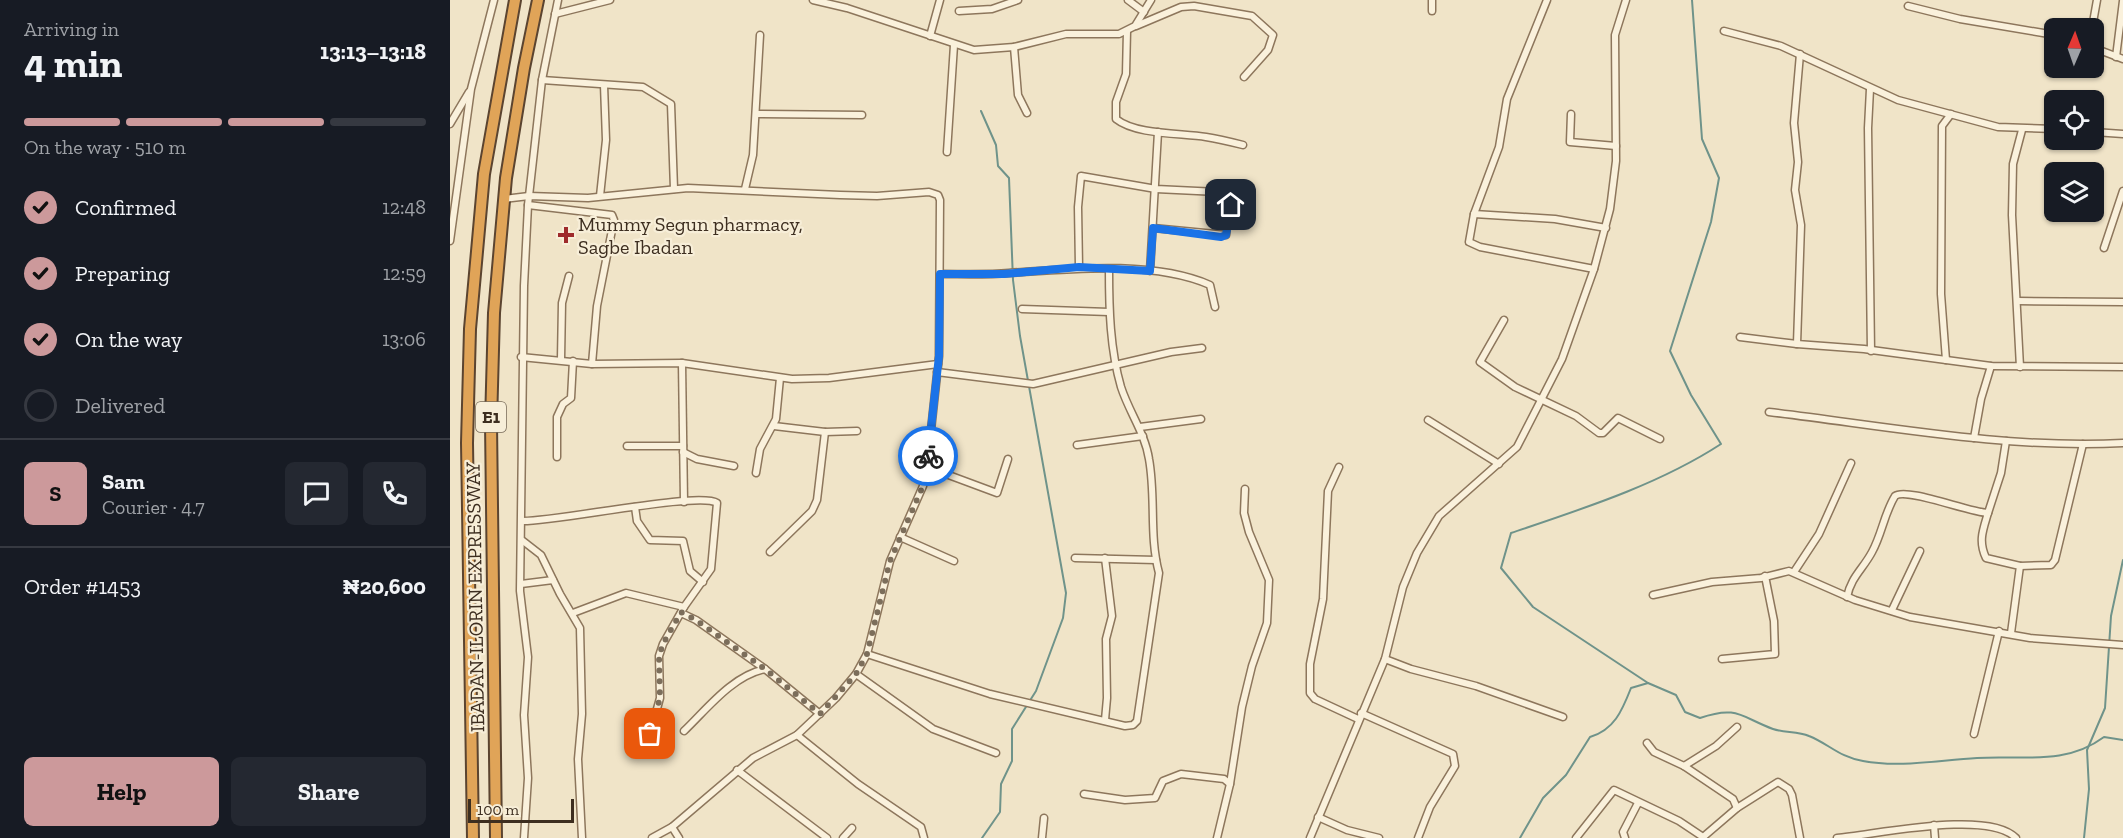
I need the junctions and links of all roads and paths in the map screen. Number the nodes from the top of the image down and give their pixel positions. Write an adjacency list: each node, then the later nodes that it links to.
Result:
1 (494, 0): 37 (street)
2 (515, 0): 175 (highway, IBADAN-ILORIN EXPRESSWAY / E1)
3 (538, 0): 60 (highway, IBADAN-ILORIN EXPRESSWAY / E1)
4 (558, 0): 20 (street)
5 (610, 0): 20 (street)
6 (813, 0): 27 (street)
7 (940, 0): 27 (street)
8 (1017, 0): 17 (street)
9 (1128, 0): 19 (street)
10 (1151, 0): 19 (street)
11 (1432, 0): 18 (street)
12 (1546, 0): 62 (street)
13 (1626, 0): 50 (street)
14 (2097, 0): 21 (street)
15 (2123, 1): 32 (street)
16 (1908, 6): 25 (street)
17 (958, 11)
18 (1432, 11)
19 (1144, 12): 22 (street)
20 (555, 14): 34 (street)
21 (2094, 18)
22 (1135, 26): 23 (street); 33 (street)
23 (1127, 31): 29 (street); 46 (street)
24 (1724, 31): 31 (street)
25 (2044, 33)
26 (760, 35): 39 (street)
27 (930, 36): 28 (street)
28 (954, 45): 29 (street); 51 (street)
29 (1014, 47): 38 (street)
30 (2104, 52): 32 (street)
31 (1800, 54): 36 (street); 80 (street)
32 (2120, 58)
33 (1244, 77)
34 (542, 80): 35 (street); 58 (street)
35 (604, 85): 54 (street); 59 (street)
36 (1870, 88): 41 (street); 82 (street)
37 (471, 89): 43 (street); 53 (street)
38 (1027, 112)
39 (756, 114): 42 (street); 55 (street)
40 (1571, 114): 50 (street)
41 (1951, 114): 45 (street); 85 (street)
42 (862, 115)
43 (450, 124)
44 (2044, 129): 45 (street)
45 (2022, 130): 73 (street)
46 (1158, 132): 49 (street); 56 (street)
47 (2104, 133): 48 (street)
48 (2123, 134)
49 (1243, 145)
50 (1616, 146): 64 (street)
51 (947, 152)
52 (450, 177): 53 (street)
53 (460, 177): 65 (street)
54 (674, 189): 55 (street); 59 (street)
55 (745, 189): 71 (street)
56 (1156, 189): 63 (street); 63 (street); 67 (street)
57 (2123, 191): 66 (street)
58 (529, 196): 59 (street); 60 (street); 61 (street)
59 (600, 196)
60 (504, 199): 176 (highway, IBADAN-ILORIN EXPRESSWAY / E1)
61 (528, 205): 83 (street); 88 (street)
62 (1474, 214): 64 (street); 69 (street)
63 (1153, 228): 70 (street)
64 (1606, 228): 69 (street)
65 (450, 241)
66 (2104, 248)
67 (1079, 267): 68 (street); 71 (street)
68 (1108, 269): 70 (street); 77 (street)
69 (1593, 269): 96 (street)
70 (1150, 271): 75 (street)
71 (940, 274): 89 (street)
72 (569, 276): 84 (street)
73 (2018, 301): 74 (street); 92 (street)
74 (2123, 302)
75 (1215, 307)
76 (1022, 309): 77 (street)
77 (1109, 312): 90 (street)
78 (1504, 320): 96 (street)
79 (1740, 337): 80 (street)
80 (1797, 344): 82 (street)
81 (1202, 348): 90 (street)
82 (1871, 351): 85 (street)
83 (521, 357): 84 (street); 125 (street)
84 (561, 359): 86 (street)
85 (1946, 360): 91 (street)
86 (573, 361): 88 (street); 113 (street)
87 (682, 363): 88 (street); 95 (street); 112 (street)
88 (592, 364)
89 (938, 364): 94 (street); 95 (street)
90 (1116, 364): 94 (street); 101 (street)
91 (1991, 366): 92 (street); 105 (street)
92 (2020, 367): 93 (street)
93 (2123, 367)
94 (937, 372): 118 (street)
95 (780, 378): 100 (street)
96 (1541, 399): 106 (street); 116 (street)
97 (1768, 412): 105 (street)
98 (1201, 419): 101 (street)
99 (1428, 420): 116 (street)
100 (774, 426): 103 (street); 120 (street)
101 (1140, 427): 104 (street)
102 (857, 431): 103 (street)
103 (825, 432): 129 (street)
104 (1143, 436): 110 (street); 132 (street)
105 (1974, 438): 107 (street)
106 (1660, 439)
107 (2006, 441): 109 (street); 124 (street)
108 (2123, 443): 109 (street)
109 (2083, 444): 134 (street)
110 (1077, 445)
111 (627, 446): 112 (street)
112 (683, 449): 117 (street); 122 (street)
113 (557, 457)
114 (1008, 459): 118 (street)
115 (1851, 463): 135 (street)
116 (1499, 464): 150 (street)
117 (734, 466)
118 (927, 467): 126 (street)
119 (1339, 467): 154 (street)
120 (756, 473)
121 (1245, 489): 166 (street)
122 (684, 502): 123 (street); 138 (street)
123 (635, 507): 125 (street); 138 (street)
124 (1988, 513): 134 (street); 141 (street)
125 (522, 521): 127 (street)
126 (900, 537): 133 (street); 148 (street)
127 (523, 541): 137 (street); 139 (street)
128 (1920, 551): 143 (street)
129 (770, 552)
130 (1075, 558): 131 (street)
131 (1105, 558): 132 (street); 156 (street)
132 (1156, 560): 156 (street)
133 (954, 561)
134 (2020, 566): 146 (street)
135 (1794, 572): 136 (street); 141 (street)
136 (1765, 576): 140 (street); 149 (street)
137 (553, 580): 139 (street); 144 (street)
138 (704, 582): 142 (street)
139 (521, 584): 177 (street)
140 (1653, 596)
141 (1847, 597): 143 (street)
142 (682, 610): 144 (street); 151 (street); 162 (street)
143 (1892, 610): 145 (street)
144 (573, 613): 178 (street)
145 (1999, 631): 146 (street); 159 (street)
146 (2011, 633): 147 (street)
147 (2123, 645)
148 (867, 654): 152 (street); 156 (street)
149 (1722, 658)
150 (1385, 659): 154 (street); 155 (street)
151 (765, 669): 153 (street); 158 (street)
152 (856, 674): 153 (street); 163 (street)
153 (820, 714): 160 (street)
154 (1360, 716): 170 (street); 188 (street)
155 (1563, 717)
156 (1105, 720)
157 (1737, 727): 164 (street)
158 (684, 731)
159 (1974, 734)
160 (797, 735): 165 (street); 183 (street)
161 (1647, 743): 164 (street)
162 (645, 753)
163 (996, 753)
164 (1684, 766): 169 (street)
165 (737, 770): 173 (street); 181 (street)
166 (1230, 784): 167 (street); 185 (street)
167 (1084, 794)
168 (1638, 803): 189 (street); 190 (street); 191 (street)
169 (1737, 808): 191 (street); 192 (street)
170 (1318, 817): 186 (street); 187 (street)
171 (1044, 819): 184 (street)
172 (1934, 825): 193 (street); 194 (street); 195 (street)
173 (672, 827): 179 (street); 180 (street)
174 (852, 828): 182 (street)
175 (472, 838)
176 (496, 838)
177 (524, 838)
178 (582, 838)
179 (652, 838)
180 (679, 838)
181 (828, 838)
182 (843, 838)
183 (924, 838)
184 (1042, 838)
185 (1217, 838)
186 (1310, 838)
187 (1379, 838)
188 (1418, 838)
189 (1576, 838)
190 (1625, 838)
191 (1703, 838)
192 (1800, 838)
193 (1837, 838)
194 (1935, 838)
195 (2016, 838)

